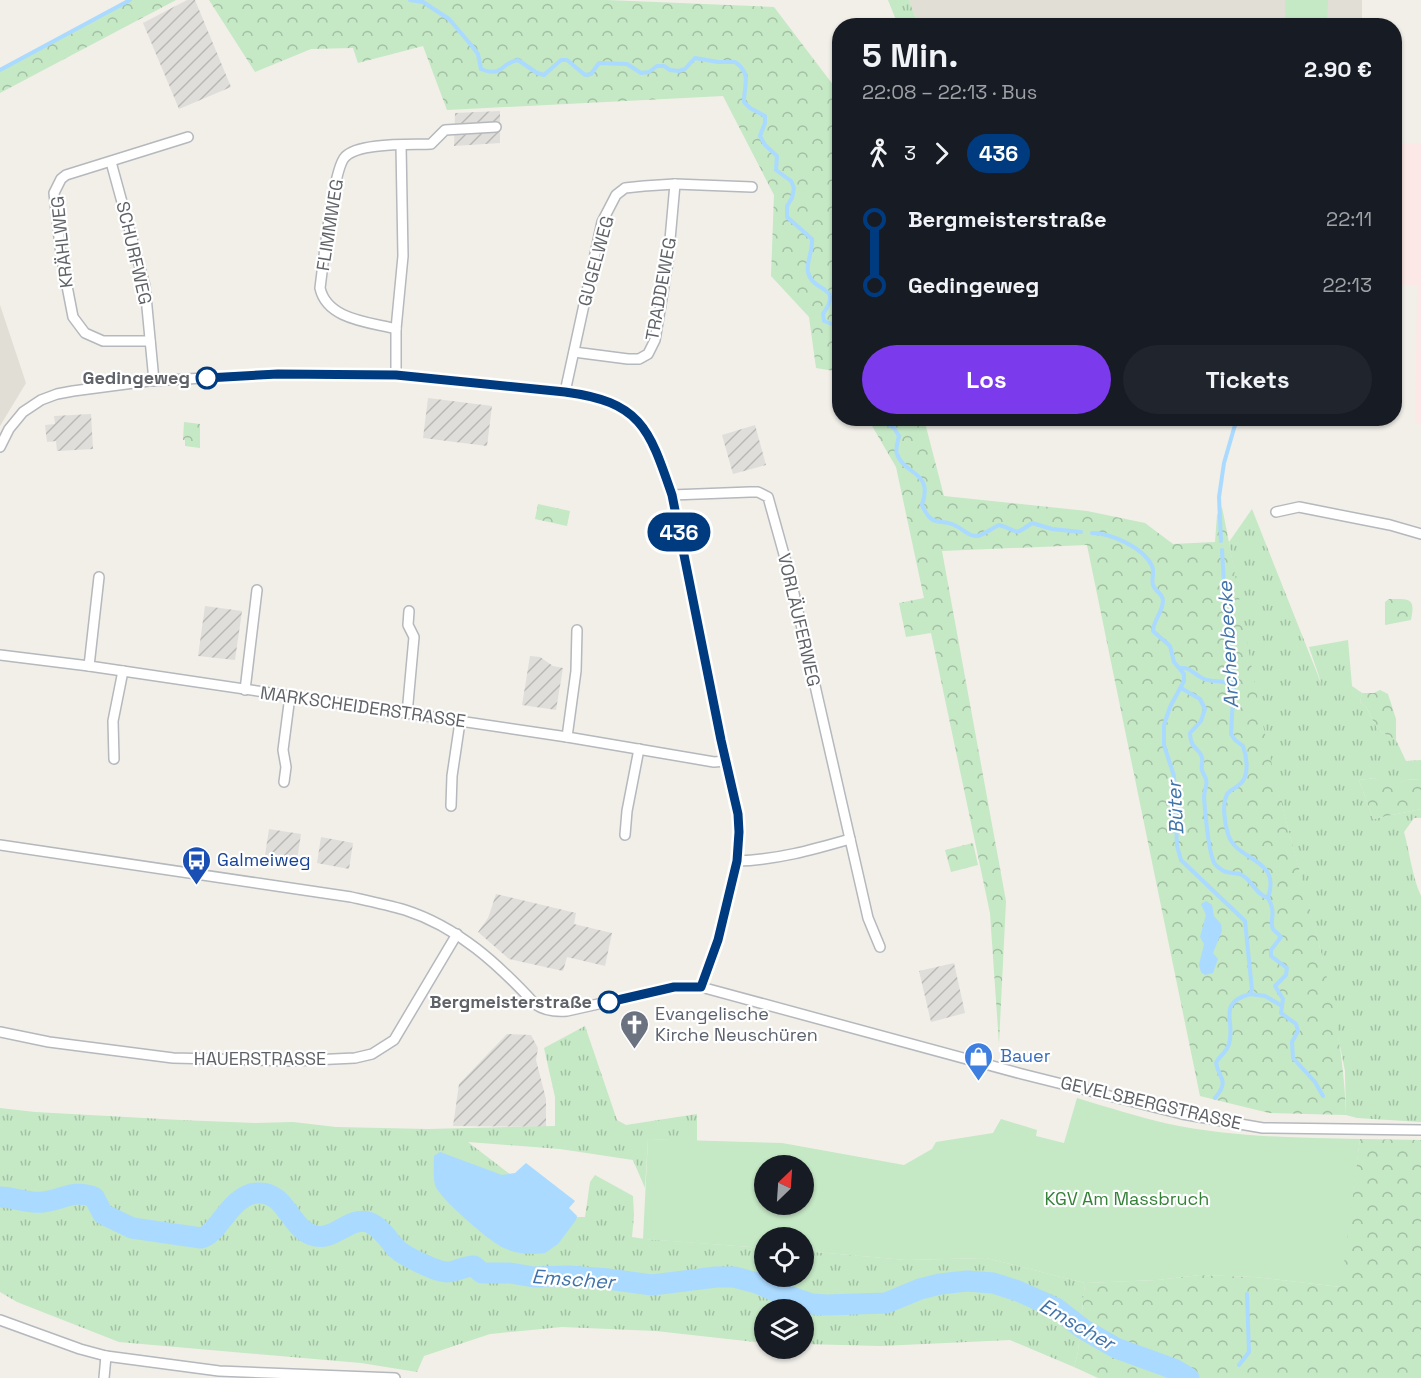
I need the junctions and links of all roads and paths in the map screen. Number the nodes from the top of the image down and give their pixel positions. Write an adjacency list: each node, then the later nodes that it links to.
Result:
1 (496, 127): 3 (street, FLIMMWEG)
2 (188, 136): 4 (street, KRÄHLWEG)
3 (400, 145): 7 (street); 7 (street, FLIMMWEG)
4 (111, 162): 8 (street, SCHURFWEG); 8 (street, KRÄHLWEG)
5 (675, 184): 6 (street, GUGELWEG); 9 (street, GUGELWEG); 9 (street, TRADDEWEG)
6 (752, 187)
7 (396, 329): 10 (street)
8 (150, 340): 11 (street, SCHURFWEG)
9 (574, 352): 12 (street, GUGELWEG)
10 (396, 375): 11 (street); 12 (street)
11 (154, 381): 13 (street)
12 (565, 392): 14 (street)
13 (0, 447)
14 (672, 495): 31 (street); 35 (street, VORLÄUFERWEG)
15 (1276, 512): 16 (street)
16 (1421, 534)
17 (99, 577): 22 (street)
18 (257, 590): 24 (street)
19 (409, 611): 26 (street)
20 (577, 630): 28 (street)
21 (0, 655): 22 (street, MARKSCHEIDERSTRASSE)
22 (89, 666): 23 (street, MARKSCHEIDERSTRASSE)
23 (123, 672): 24 (street, MARKSCHEIDERSTRASSE); 30 (street)
24 (245, 690): 25 (street, MARKSCHEIDERSTRASSE)
25 (290, 696): 26 (street, MARKSCHEIDERSTRASSE); 32 (street)
26 (406, 714): 27 (street, MARKSCHEIDERSTRASSE)
27 (460, 722): 28 (street, MARKSCHEIDERSTRASSE); 33 (street)
28 (567, 737): 29 (street, MARKSCHEIDERSTRASSE)
29 (639, 749): 31 (street, MARKSCHEIDERSTRASSE); 34 (street)
30 (114, 759)
31 (726, 761): 37 (street)
32 (284, 782)
33 (451, 807)
34 (625, 835)
35 (849, 839): 37 (street); 39 (street, VORLÄUFERWEG)
36 (0, 845): 38 (street, GEVELSBERGSTRASSE)
37 (737, 861): 40 (street)
38 (457, 934): 40 (street, GEVELSBERGSTRASSE); 41 (street, HAUERSTRASSE)
39 (880, 946)
40 (701, 987): 42 (street, GEVELSBERGSTRASSE)
41 (0, 1032)
42 (1421, 1130)
43 (0, 1320): 44 (street)
44 (106, 1356): 45 (street); 47 (street)
45 (219, 1375): 46 (street)
46 (348, 1377): 48 (street)
47 (104, 1378)
48 (395, 1378)

